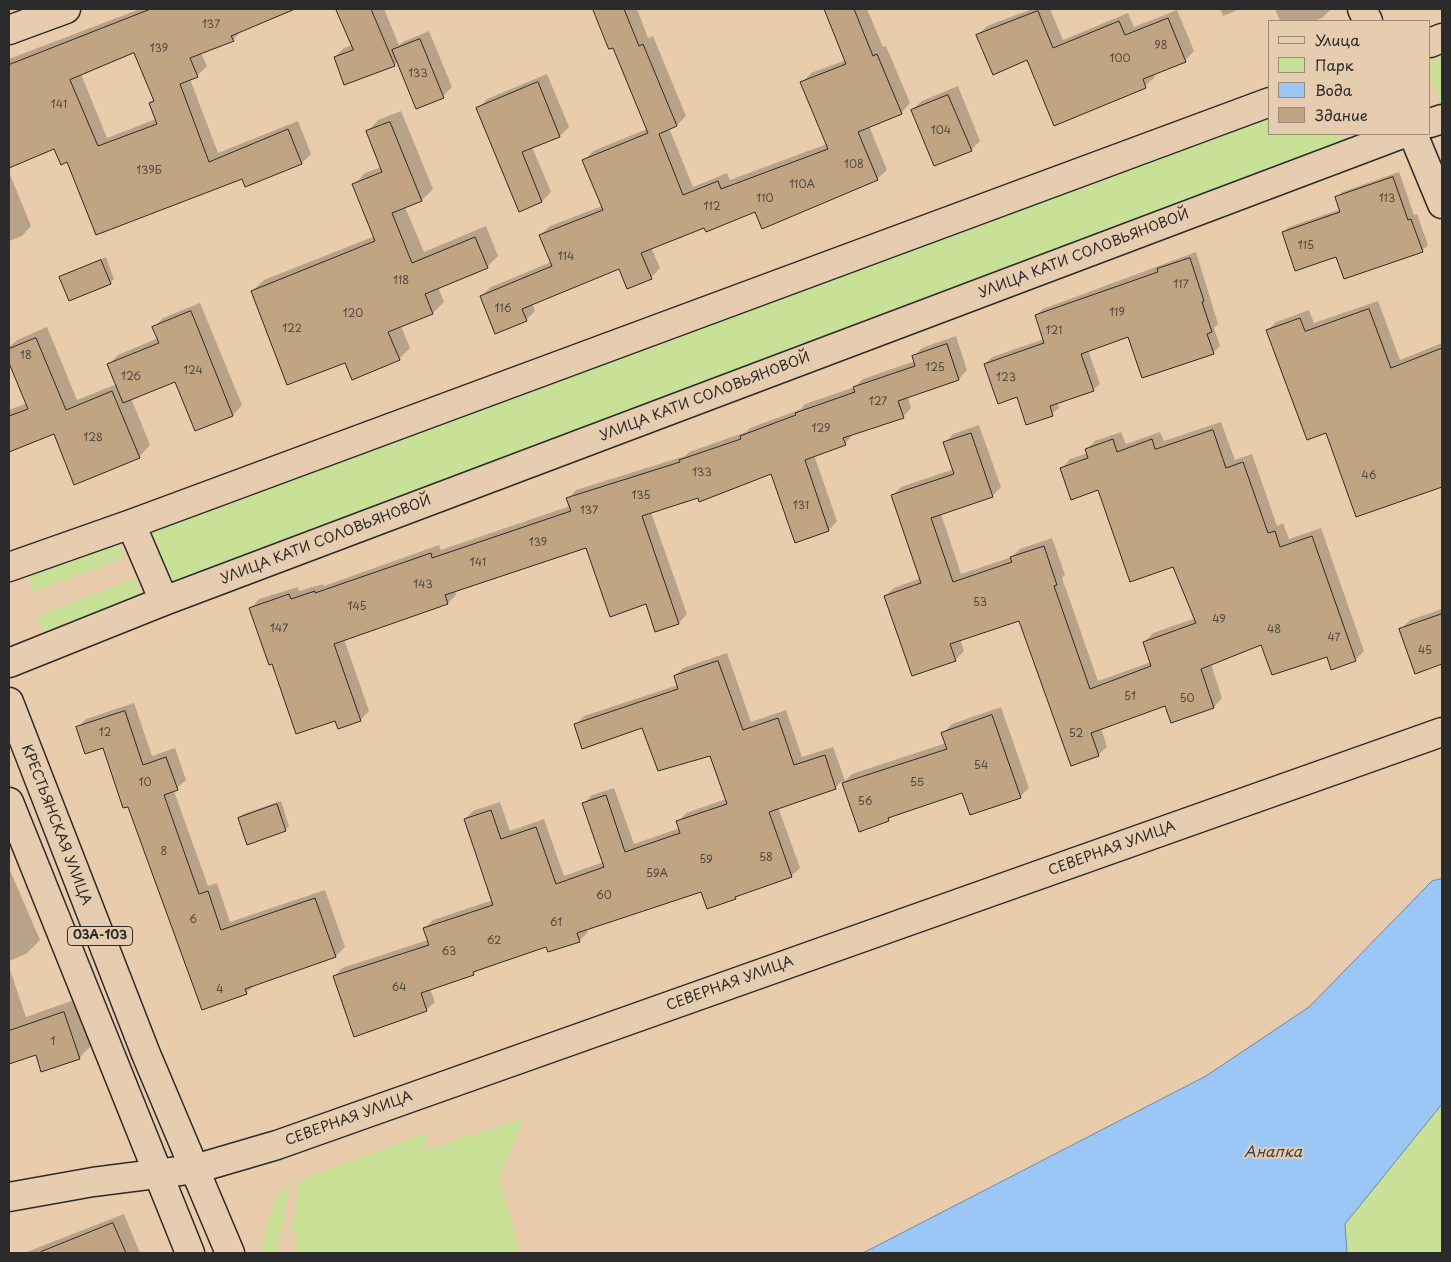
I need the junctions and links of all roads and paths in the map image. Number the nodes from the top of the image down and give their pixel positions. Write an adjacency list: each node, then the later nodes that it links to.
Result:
1 (66, 9): 2 (street)
2 (37, 14): 3 (street)
3 (9, 30)
4 (1268, 103): 8 (street)
5 (1399, 135): 10 (street, УЛИЦА КАТИ СОЛОВЬЯНОВОЙ)
6 (1413, 135): 7 (street)
7 (1442, 204)
8 (131, 524): 9 (street); 10 (street)
9 (9, 567)
10 (164, 601): 11 (street, УЛИЦА КАТИ СОЛОВЬЯНОВОЙ)
11 (9, 663)
12 (9, 702): 15 (street, КРЕСТЬЯНСКАЯ УЛИЦА / 03А-103)
13 (1442, 732): 15 (street, СЕВЕРНАЯ УЛИЦА)
14 (9, 802): 16 (street, 03А-103)
15 (195, 1169): 16 (street, СЕВЕРНАЯ УЛИЦА); 19 (street, 03А-103)
16 (157, 1174): 17 (street, СЕВЕРНАЯ УЛИЦА); 18 (street, 03А-103)
17 (9, 1197)
18 (190, 1253)
19 (230, 1253)

